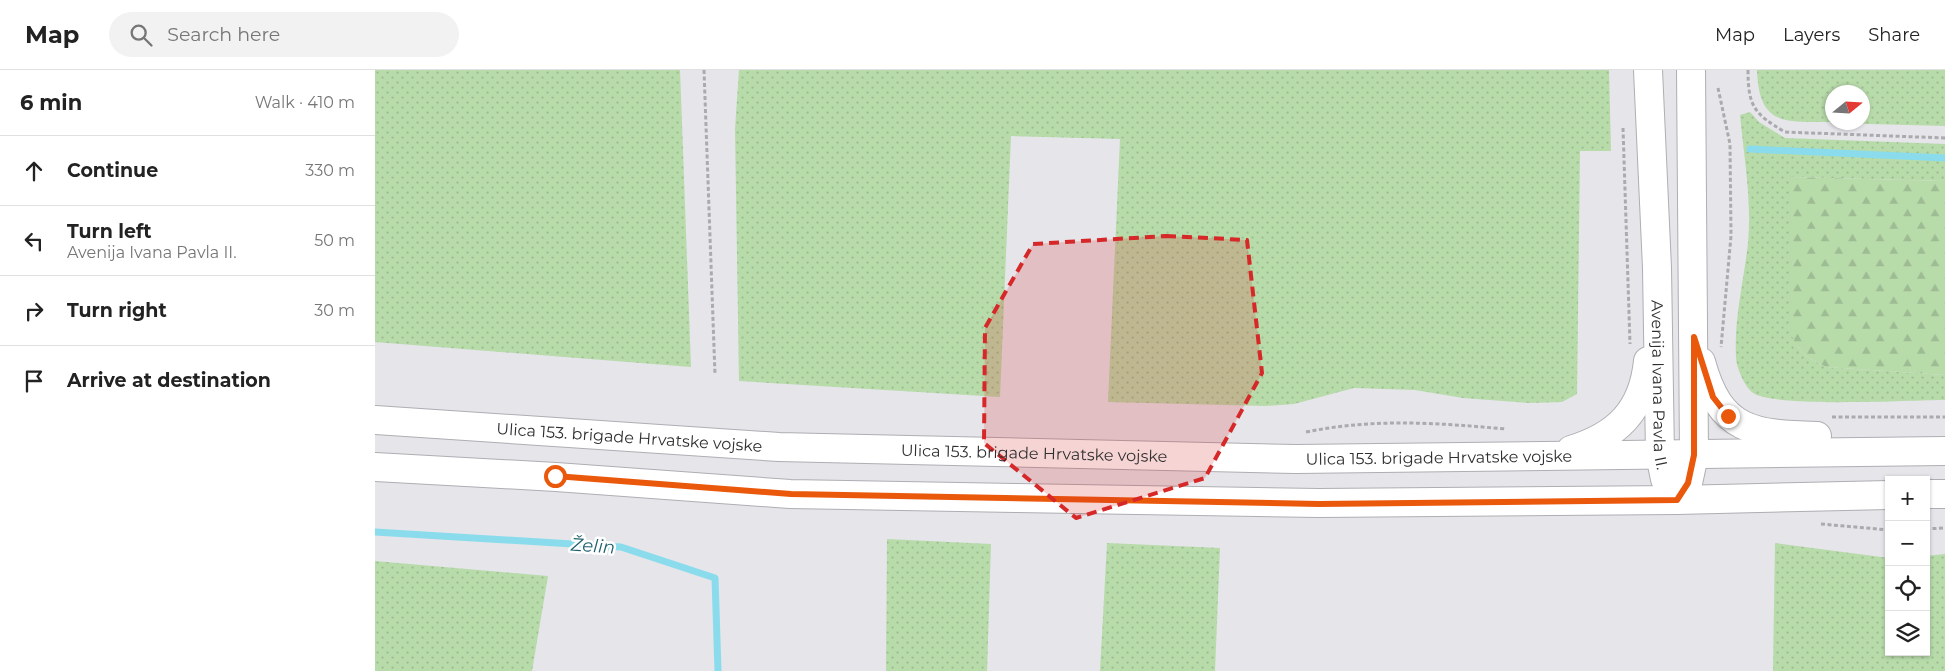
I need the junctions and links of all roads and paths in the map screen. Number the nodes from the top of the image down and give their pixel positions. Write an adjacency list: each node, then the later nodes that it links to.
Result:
1 (704, 70): 12 (path)
2 (1648, 70): 8 (main road, Avenija Ivana Pavla II.)
3 (1691, 70): 9 (main road, Avenija Ivana Pavla II.)
4 (1748, 70): 7 (path)
5 (1717, 79): 11 (path)
6 (1623, 119): 10 (path)
7 (1945, 138)
8 (1657, 268): 20 (main road, Avenija Ivana Pavla II.); 22 (main road)
9 (1694, 337): 19 (main road); 21 (main road, Avenija Ivana Pavla II.)
10 (1630, 352)
11 (1721, 355)
12 (715, 375)
13 (1825, 417): 14 (path)
14 (1945, 417)
15 (375, 420): 22 (main road, Ulica 153. brigade Hrvatske vojske)
16 (1508, 430): 17 (path)
17 (1298, 434)
18 (1945, 451): 19 (main road, Ulica 153. brigade Hrvatske vojske)
19 (1848, 452): 21 (main road, Ulica 153. brigade Hrvatske vojske)
20 (1660, 455): 21 (main road, Ulica 153. brigade Hrvatske vojske); 22 (main road, Ulica 153. brigade Hrvatske vojske); 27 (main road, Avenija Ivana Pavla II.)
21 (1694, 455): 27 (main road, Avenija Ivana Pavla II.)
22 (1551, 456)
23 (375, 467): 27 (main road)
24 (1930, 494): 25 (main road)
25 (1945, 494)
26 (1885, 495): 27 (main road)
27 (1677, 500)
28 (1930, 528): 29 (path)
29 (1943, 528)

